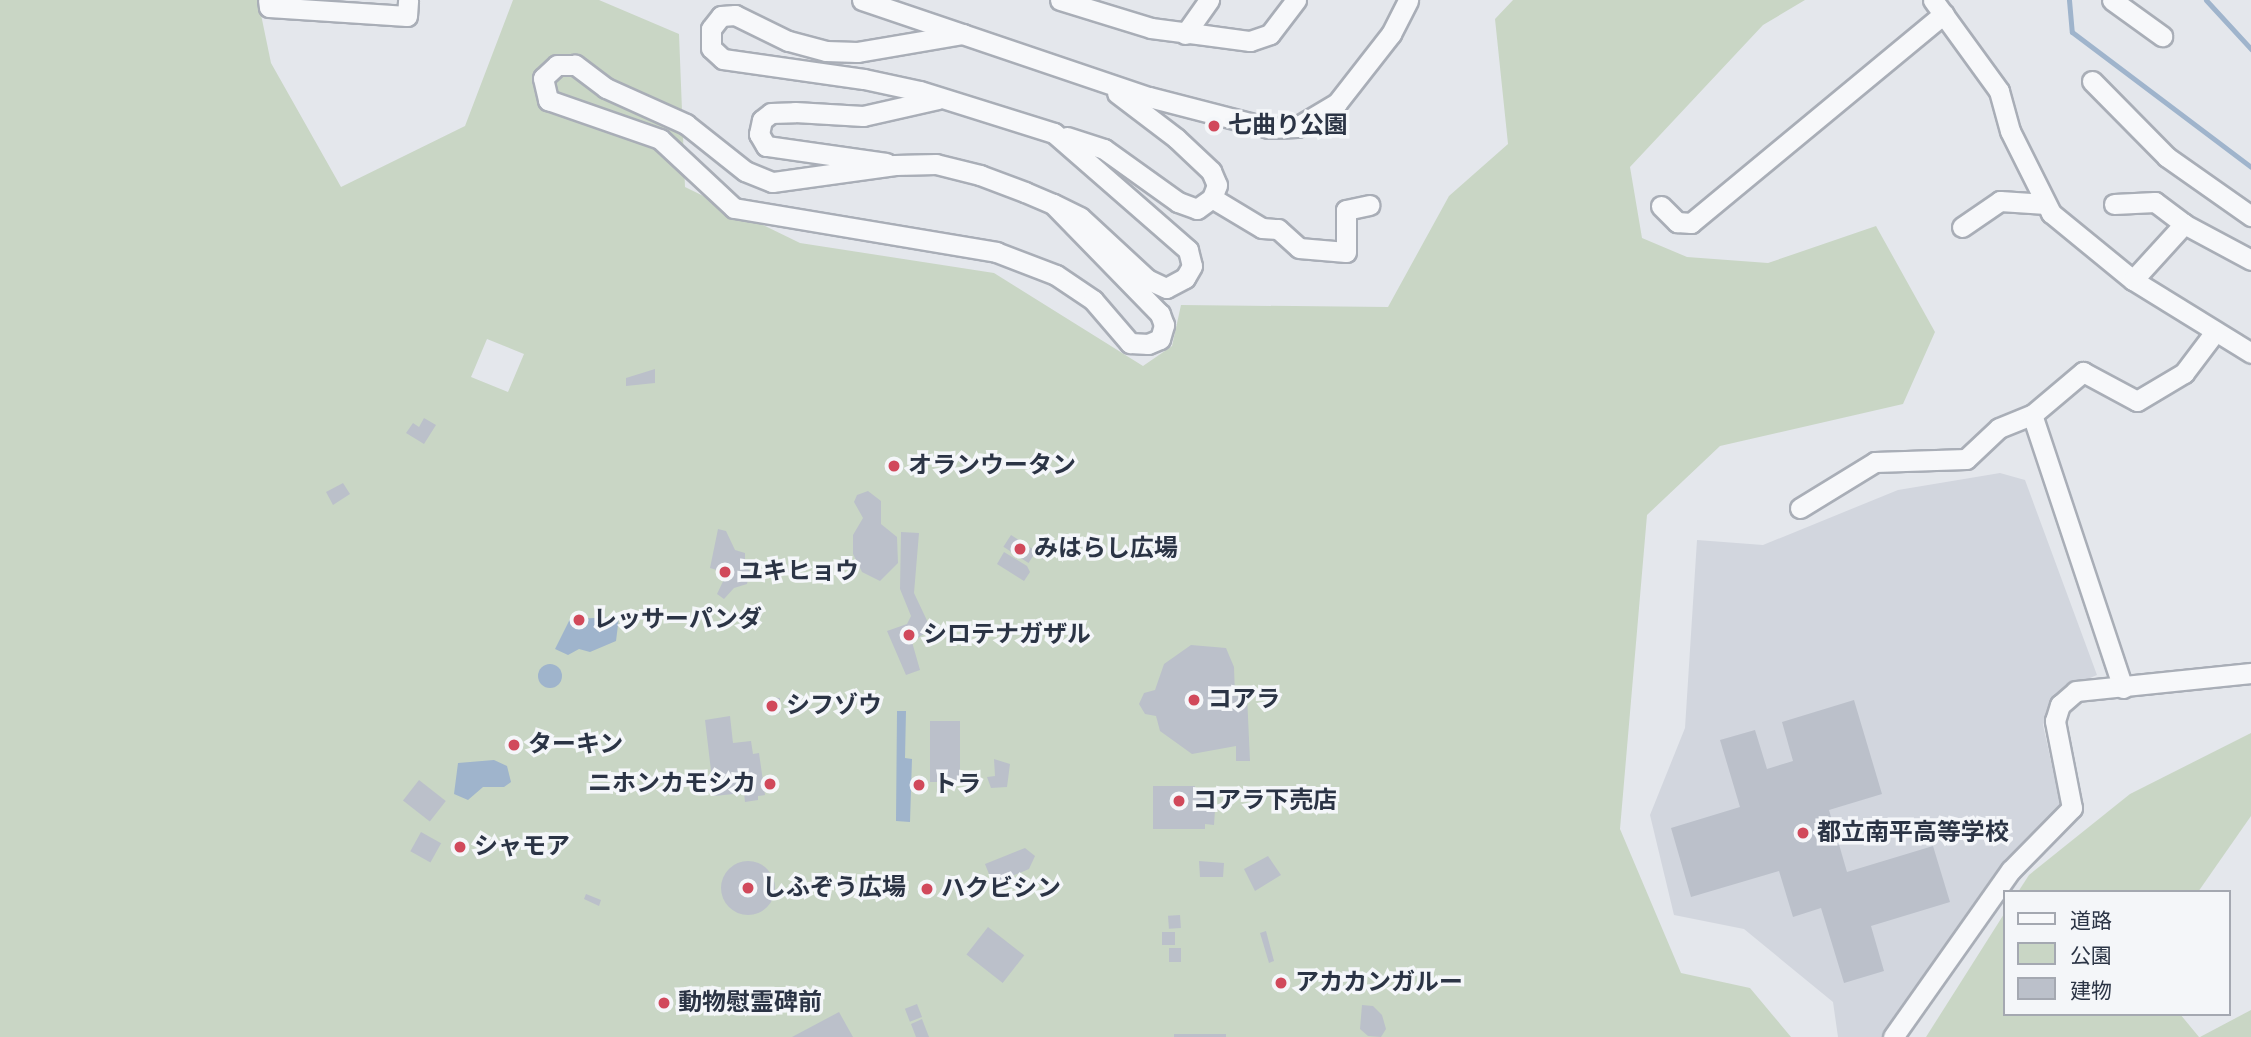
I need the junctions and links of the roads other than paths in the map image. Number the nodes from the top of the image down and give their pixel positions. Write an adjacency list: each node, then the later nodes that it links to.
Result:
1 (268, 0): 2 (street)
2 (408, 0)
3 (862, 0): 11 (street)
4 (1060, 0): 9 (street)
5 (1209, 0): 12 (street)
6 (1296, 0): 12 (street)
7 (1408, 0): 15 (street)
8 (2112, 0): 13 (street)
9 (1102, 6): 12 (street)
10 (1939, 7): 21 (street); 24 (street)
11 (963, 34): 15 (street); 16 (street)
12 (1185, 34)
13 (2162, 36)
14 (2092, 81): 25 (street)
15 (1102, 82): 19 (street)
16 (942, 99): 17 (street); 18 (street)
17 (1054, 133): 19 (street); 20 (street)
18 (895, 165): 20 (street); 20 (street)
19 (1212, 198): 23 (street)
20 (1053, 204)
21 (2046, 204): 27 (street); 29 (street)
22 (2114, 204): 26 (street)
23 (1368, 205)
24 (1661, 206)
25 (2251, 216)
26 (2184, 224): 28 (street); 29 (street)
27 (1962, 227)
28 (2251, 260)
29 (2133, 280): 30 (street)
30 (2215, 332): 31 (street); 32 (street)
31 (2247, 344)
32 (2032, 415): 33 (street); 35 (street)
33 (1800, 508)
34 (2251, 673): 35 (street)
35 (2123, 688): 36 (street)
36 (1893, 1037)

